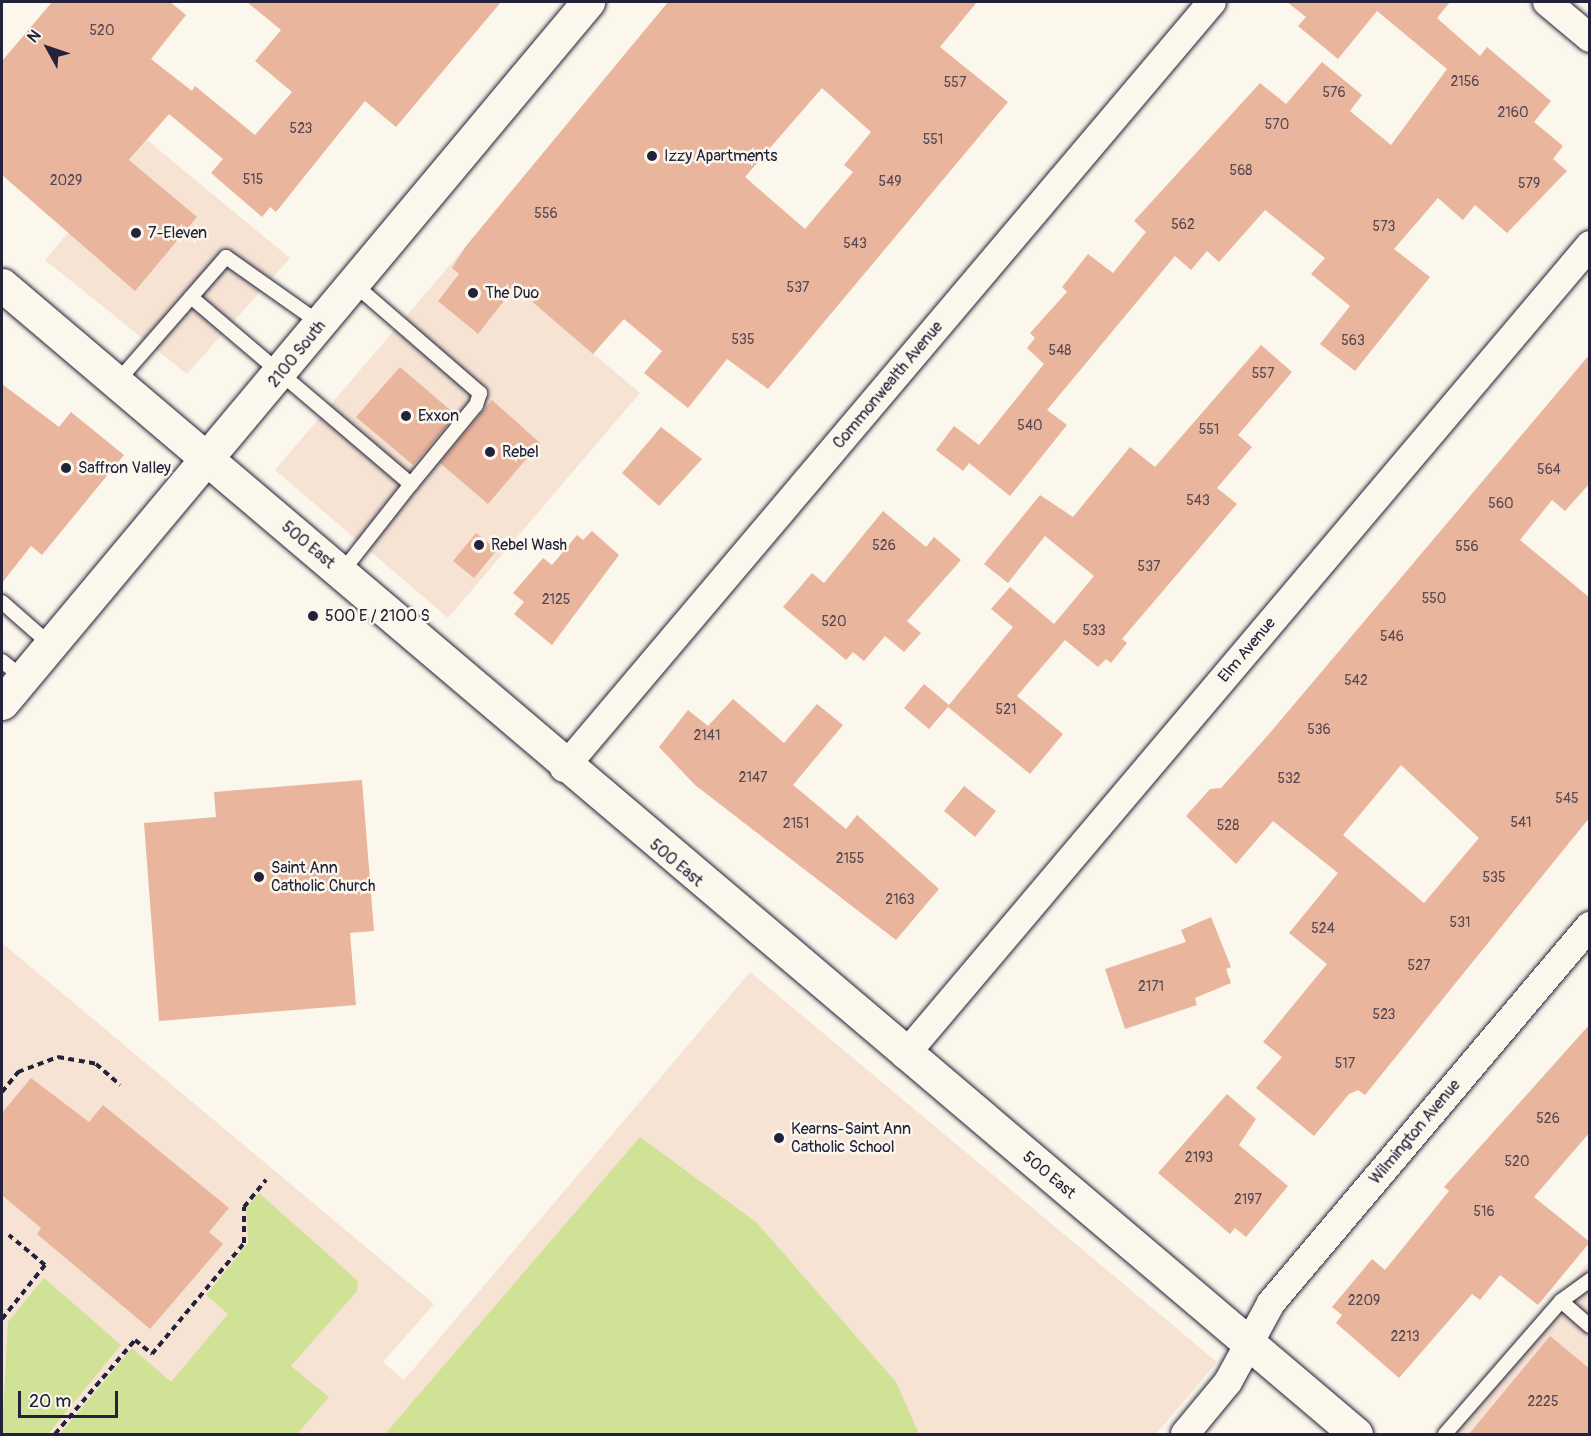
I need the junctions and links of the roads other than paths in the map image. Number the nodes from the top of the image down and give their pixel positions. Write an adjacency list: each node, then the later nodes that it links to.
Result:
1 (588, 2): 6 (street, 2100 South)
2 (1212, 2): 19 (street, Commonwealth Avenue)
3 (1547, 2): 4 (street)
4 (1590, 38)
5 (1590, 244): 21 (street, Elm Avenue)
6 (354, 284): 9 (street, 2100 South); 13 (lane)
7 (2, 285): 11 (street, 500 East)
8 (191, 297): 9 (lane); 10 (lane); 11 (lane)
9 (322, 324): 10 (street, 2100 South)
10 (281, 373): 12 (street, 2100 South); 13 (lane)
11 (117, 382): 12 (street, 500 East)
12 (208, 459): 14 (street, 500 East); 16 (street, 2100 South)
13 (411, 484): 14 (lane)
14 (341, 573): 19 (street, 500 East)
15 (2, 602): 16 (lane)
16 (51, 645): 17 (street, 2100 South)
17 (12, 670): 18 (street, 2100 South)
18 (2, 704)
19 (564, 768): 21 (street, 500 East)
20 (1590, 926): 25 (street, Wilmington Avenue)
21 (905, 1055): 25 (street, 500 East)
22 (1590, 1280): 23 (lane)
23 (1561, 1301): 24 (lane); 28 (lane)
24 (1590, 1326)
25 (1249, 1343): 26 (street, Wilmington Avenue); 27 (street, 500 East)
26 (1185, 1434)
27 (1356, 1434)
28 (1445, 1434)

